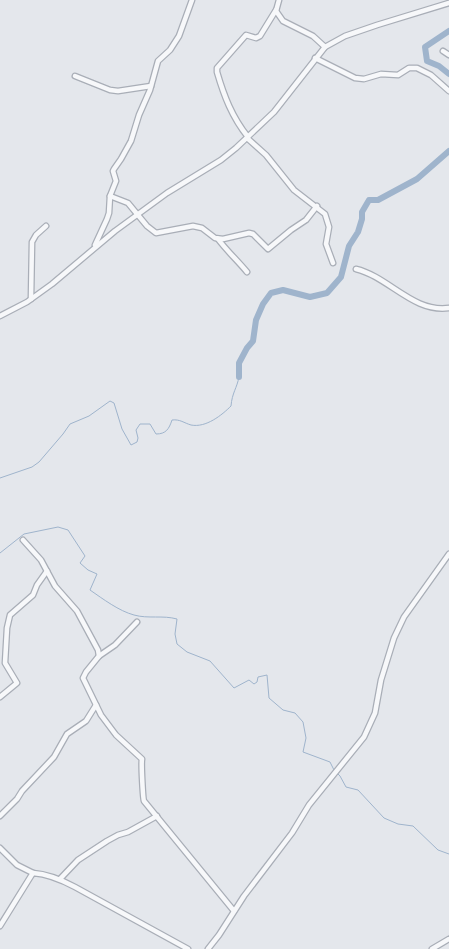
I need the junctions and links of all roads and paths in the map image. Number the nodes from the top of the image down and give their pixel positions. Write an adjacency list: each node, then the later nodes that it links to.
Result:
1 (192, 0): 10 (street)
2 (279, 0): 4 (street)
3 (449, 3): 5 (street)
4 (276, 10): 5 (street); 12 (street)
5 (325, 47): 8 (street)
6 (444, 51): 7 (street)
7 (449, 55)
8 (315, 58): 11 (street); 12 (street)
9 (75, 76): 10 (street)
10 (151, 86): 13 (street)
11 (449, 91)
12 (247, 138): 14 (street); 15 (street)
13 (110, 196): 15 (street); 18 (street)
14 (317, 206): 17 (street); 19 (street)
15 (138, 216): 17 (street); 18 (street)
16 (46, 226): 22 (street)
17 (218, 239): 21 (street)
18 (93, 248): 22 (street)
19 (334, 263)
20 (356, 269): 23 (street)
21 (247, 272)
22 (31, 299): 24 (street)
23 (449, 308)
24 (0, 316)
25 (23, 540): 27 (street)
26 (449, 554): 38 (street)
27 (47, 571): 29 (street); 30 (street)
28 (137, 622): 29 (street)
29 (99, 656): 32 (street)
30 (2, 658): 31 (street)
31 (0, 697)
32 (96, 704): 33 (street); 34 (street)
33 (0, 816)
34 (157, 816): 37 (street); 38 (street)
35 (0, 848): 36 (street)
36 (33, 873): 37 (street); 39 (street)
37 (60, 879): 41 (street)
38 (234, 911): 42 (street)
39 (0, 926)
40 (449, 939): 43 (street)
41 (188, 949)
42 (208, 949)
43 (432, 949)

